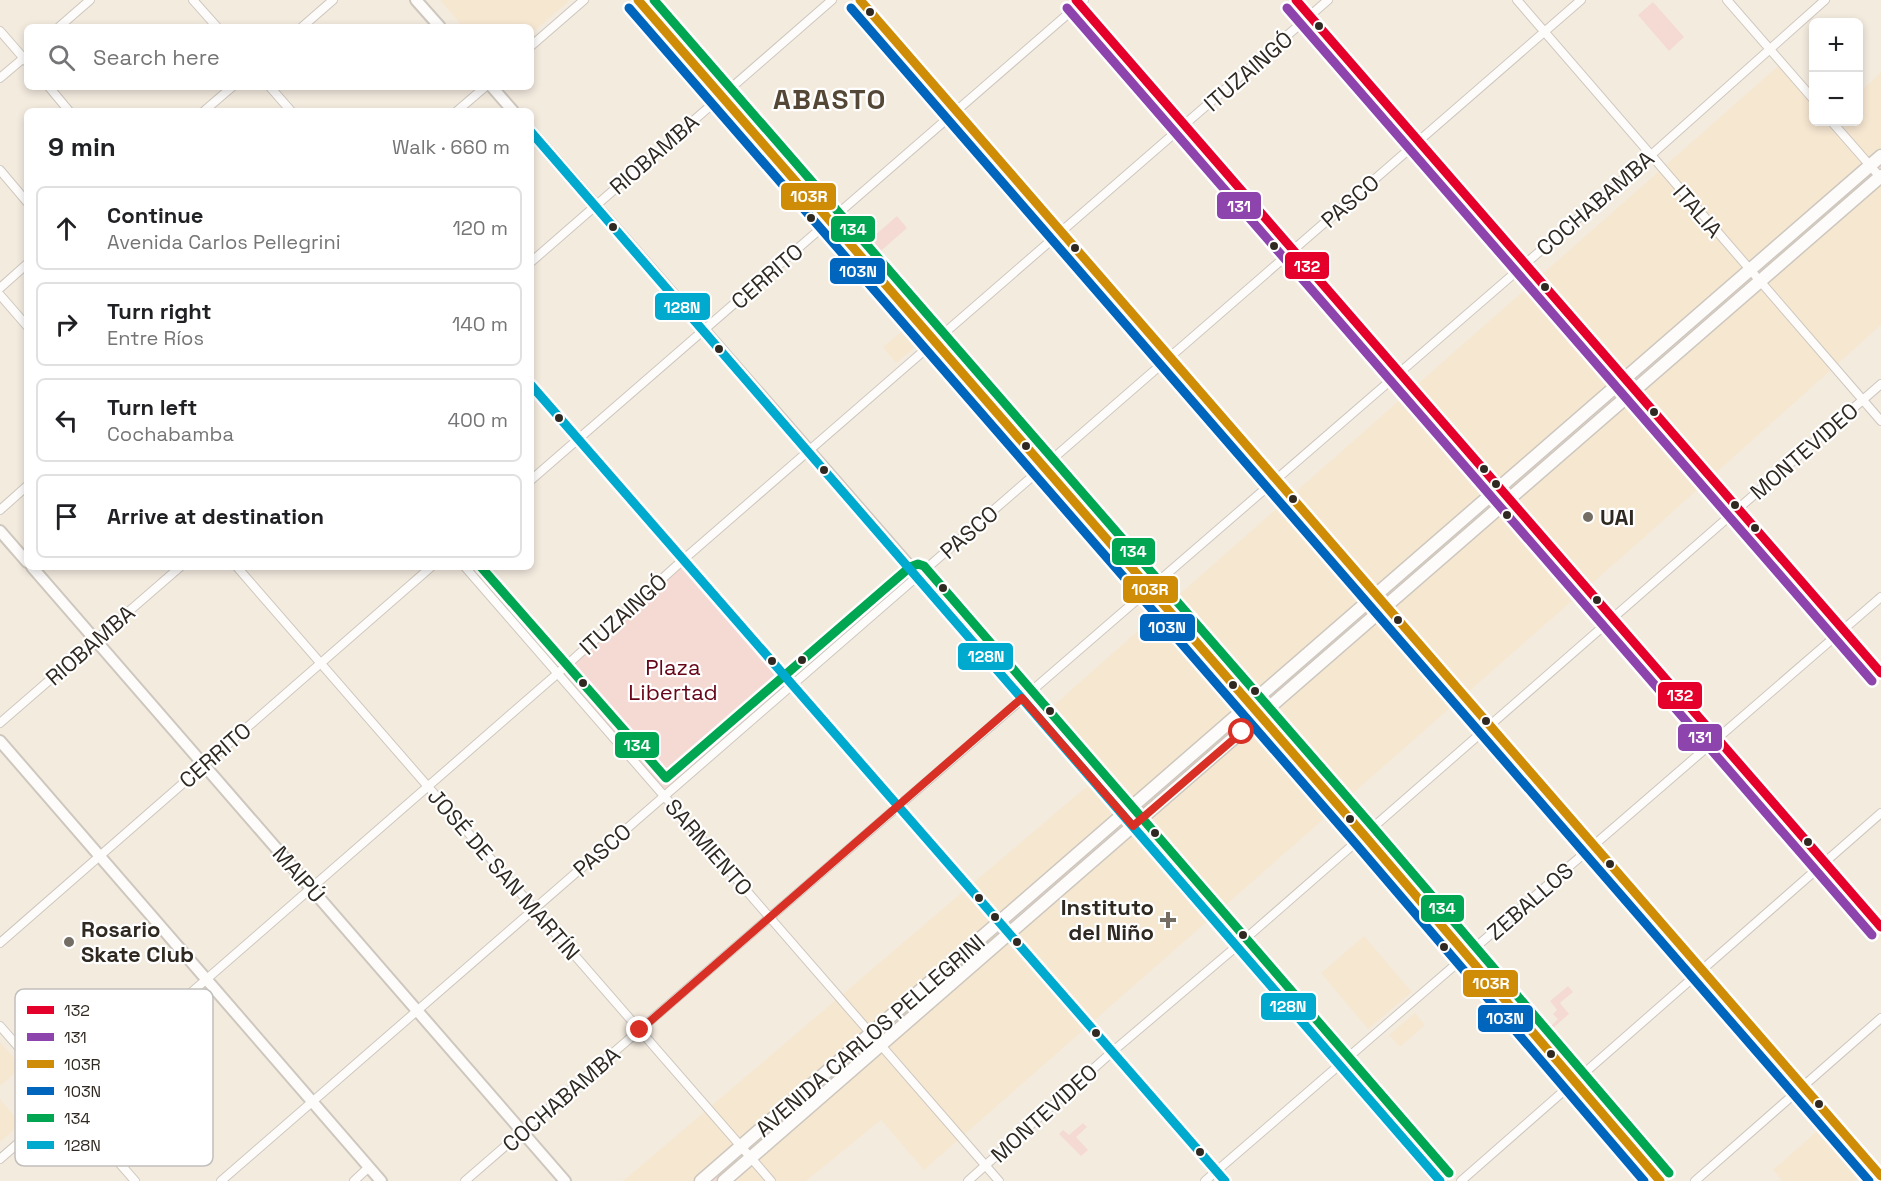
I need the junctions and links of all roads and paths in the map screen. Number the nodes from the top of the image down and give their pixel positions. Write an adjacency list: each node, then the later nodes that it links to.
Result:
1 (90, 0): 17 (street)
2 (193, 0): 18 (street)
3 (333, 0): 19 (street)
4 (416, 0): 20 (main road)
5 (584, 0): 23 (street)
6 (638, 0): 34 (main road)
7 (832, 0): 34 (street, RIOBAMBA)
8 (860, 0): 40 (street)
9 (1296, 0): 16 (street)
10 (1328, 0): 16 (street, ITUZAINGÓ)
11 (1517, 0): 22 (street, ITALIA)
12 (1581, 0): 22 (street, PASCO)
13 (1727, 0): 24 (street)
14 (1825, 0): 24 (street, COCHABAMBA)
15 (1080, 1): 40 (street, CERRITO); 41 (street)
16 (1310, 16): 41 (street, ITUZAINGÓ); 44 (street)
17 (62, 24)
18 (214, 24)
19 (305, 24)
20 (437, 24)
21 (0, 31): 25 (street)
22 (1545, 32): 44 (street, PASCO); 45 (street, ITALIA)
23 (534, 43)
24 (1770, 50): 33 (street); 45 (street, COCHABAMBA)
25 (24, 56)
26 (24, 60): 27 (street)
27 (0, 78)
28 (52, 90): 35 (street)
29 (228, 90): 36 (street)
30 (273, 90): 37 (street)
31 (481, 90): 38 (street)
32 (495, 90): 39 (main road)
33 (1809, 94)
34 (721, 96): 51 (street, RIOBAMBA); 52 (main road)
35 (66, 108)
36 (208, 108)
37 (288, 108)
38 (460, 108)
39 (510, 108)
40 (956, 111): 52 (street, CERRITO); 53 (street)
41 (1185, 126): 53 (street, ITUZAINGÓ); 54 (street)
42 (1836, 126): 47 (street)
43 (534, 135): 51 (main road)
44 (1420, 140): 54 (street, PASCO); 56 (street)
45 (1650, 156): 56 (street, COCHABAMBA); 58 (street, ITALIA)
46 (1881, 156): 47 (main road, AVENIDA CARLOS PELLEGRINI)
47 (1870, 165): 49 (street); 58 (main road, AVENIDA CARLOS PELLEGRINI)
48 (0, 170): 50 (street)
49 (1881, 177): 59 (main road, AVENIDA CARLOS PELLEGRINI)
50 (24, 198)
51 (595, 206): 55 (street, RIOBAMBA); 63 (main road)
52 (830, 221): 63 (street, CERRITO); 64 (main road)
53 (1061, 232): 64 (street, ITUZAINGÓ); 65 (street)
54 (1293, 250): 65 (street, PASCO); 66 (street)
55 (534, 259)
56 (1525, 264): 66 (street, COCHABAMBA); 67 (street)
57 (24, 267): 60 (street)
58 (1750, 270): 59 (street, ITALIA); 67 (main road, AVENIDA CARLOS PELLEGRINI)
59 (1760, 282): 70 (main road, AVENIDA CARLOS PELLEGRINI); 71 (street, ITALIA)
60 (0, 288)
61 (0, 295): 62 (street)
62 (24, 323)
63 (703, 331): 73 (street, CERRITO); 74 (main road)
64 (935, 343): 74 (street, ITUZAINGÓ); 75 (main road)
65 (1170, 357): 75 (street, PASCO); 77 (street)
66 (1399, 372): 77 (street, COCHABAMBA); 78 (street)
67 (1625, 379): 70 (street); 78 (main road, AVENIDA CARLOS PELLEGRINI)
68 (1881, 384): 71 (street, MONTEVIDEO)
69 (534, 388): 73 (street)
70 (1635, 390): 80 (main road, AVENIDA CARLOS PELLEGRINI); 81 (street)
71 (1863, 400): 72 (street, ITALIA); 81 (street, MONTEVIDEO)
72 (1881, 421)
73 (579, 439): 76 (street, CERRITO); 85 (street)
74 (808, 452): 85 (street, ITUZAINGÓ); 91 (main road)
75 (1043, 468): 91 (street, PASCO); 92 (main road)
76 (534, 477)
77 (1276, 479): 92 (street, COCHABAMBA); 93 (street)
78 (1499, 488): 80 (street); 93 (main road, AVENIDA CARLOS PELLEGRINI)
79 (24, 489): 82 (street)
80 (1509, 499): 95 (main road, AVENIDA CARLOS PELLEGRINI); 96 (street)
81 (1738, 509): 96 (street, MONTEVIDEO); 97 (street)
82 (0, 510)
83 (0, 531): 84 (main road)
84 (24, 559)
85 (684, 559): 101 (street, ITUZAINGÓ); 102 (street)
86 (35, 570): 98 (main road, MAIPÚ)
87 (177, 570): 98 (street, RIOBAMBA)
88 (240, 570): 99 (street, JOSÉ DE SAN MARTÍN)
89 (428, 570): 99 (street, CERRITO)
90 (468, 570): 101 (street, SARMIENTO)
91 (918, 576): 102 (street, PASCO); 103 (main road)
92 (1148, 589): 103 (street, COCHABAMBA); 104 (main road)
93 (1376, 595): 95 (street); 104 (main road, AVENIDA CARLOS PELLEGRINI)
94 (1881, 597): 97 (street, ZEBALLOS)
95 (1386, 606): 105 (main road, AVENIDA CARLOS PELLEGRINI); 107 (street)
96 (1613, 618): 107 (street, MONTEVIDEO); 108 (street)
97 (1843, 629): 100 (street); 108 (street, ZEBALLOS)
98 (96, 640): 106 (street, RIOBAMBA); 110 (main road, MAIPÚ)
99 (321, 663): 110 (street, CERRITO); 111 (street, JOSÉ DE SAN MARTÍN)
100 (1881, 673)
101 (557, 674): 111 (street, ITUZAINGÓ); 112 (street, SARMIENTO)
102 (794, 684): 112 (street, PASCO); 113 (street)
103 (1022, 698): 113 (street, COCHABAMBA); 115 (main road)
104 (1249, 705): 105 (main road); 115 (main road, AVENIDA CARLOS PELLEGRINI)
105 (1259, 717): 116 (main road, AVENIDA CARLOS PELLEGRINI); 117 (main road)
106 (0, 723)
107 (1490, 725): 117 (street, MONTEVIDEO); 118 (street)
108 (1717, 738): 118 (street, ZEBALLOS); 120 (street)
109 (0, 741): 119 (main road)
110 (204, 764): 119 (street, CERRITO); 121 (main road, MAIPÚ)
111 (428, 786): 121 (street, ITUZAINGÓ); 122 (street, JOSÉ DE SAN MARTÍN)
112 (665, 795): 122 (street, PASCO); 123 (street, SARMIENTO)
113 (897, 805): 123 (street, COCHABAMBA); 124 (street)
114 (1881, 813): 120 (street)
115 (1123, 815): 116 (main road); 124 (main road, AVENIDA CARLOS PELLEGRINI)
116 (1133, 826): 126 (main road, AVENIDA CARLOS PELLEGRINI); 128 (main road)
117 (1364, 835): 128 (street, MONTEVIDEO); 129 (main road)
118 (1594, 845): 129 (street, ZEBALLOS); 130 (street)
119 (100, 855): 127 (street, CERRITO); 131 (main road)
120 (1824, 862): 125 (street); 130 (street)
121 (310, 886): 131 (street, ITUZAINGÓ); 133 (main road, MAIPÚ)
122 (534, 909): 133 (street, PASCO); 136 (street, JOSÉ DE SAN MARTÍN)
123 (769, 917): 136 (street, COCHABAMBA); 137 (street, SARMIENTO)
124 (999, 922): 126 (street); 137 (main road, AVENIDA CARLOS PELLEGRINI)
125 (1881, 927)
126 (1009, 934): 139 (main road, AVENIDA CARLOS PELLEGRINI); 140 (street)
127 (0, 943)
128 (1237, 946): 140 (street, MONTEVIDEO); 141 (main road)
129 (1466, 956): 141 (street, ZEBALLOS); 142 (main road)
130 (1702, 969): 142 (street); 143 (street)
131 (207, 977): 132 (street, ITUZAINGÓ); 144 (main road)
132 (193, 989)
133 (418, 1010): 144 (street, PASCO); 145 (main road, MAIPÚ)
134 (1881, 1018): 143 (street)
135 (0, 1026): 138 (street)
136 (640, 1030): 145 (street, COCHABAMBA); 147 (street, JOSÉ DE SAN MARTÍN)
137 (870, 1034): 139 (street, SARMIENTO); 147 (main road, AVENIDA CARLOS PELLEGRINI)
138 (15, 1043)
139 (880, 1046): 148 (main road, AVENIDA CARLOS PELLEGRINI); 151 (street, SARMIENTO)
140 (1112, 1052): 151 (street, MONTEVIDEO); 153 (street)
141 (1340, 1065): 153 (street, ZEBALLOS); 168 (main road)
142 (1574, 1081): 169 (street); 170 (main road)
143 (1803, 1086): 154 (street); 171 (street)
144 (313, 1101): 152 (main road); 156 (street, PASCO)
145 (524, 1131): 159 (street, COCHABAMBA); 160 (main road, MAIPÚ)
146 (15, 1146): 149 (street, ITUZAINGÓ)
147 (741, 1146): 148 (street, JOSÉ DE SAN MARTÍN); 161 (main road, AVENIDA CARLOS PELLEGRINI)
148 (751, 1158): 162 (main road, AVENIDA CARLOS PELLEGRINI); 163 (street, JOSÉ DE SAN MARTÍN)
149 (0, 1159)
150 (122, 1166): 155 (street)
151 (986, 1166): 164 (street, MONTEVIDEO); 165 (street, SARMIENTO)
152 (369, 1167): 157 (street); 158 (main road)
153 (1217, 1171): 166 (street, ZEBALLOS); 167 (street)
154 (1881, 1176)
155 (135, 1181)
156 (221, 1181)
157 (354, 1181)
158 (381, 1181)
159 (465, 1181)
160 (566, 1181)
161 (701, 1181)
162 (724, 1181)
163 (771, 1181)
164 (968, 1181)
165 (999, 1181)
166 (1205, 1181)
167 (1225, 1181)
168 (1440, 1181)
169 (1461, 1181)
170 (1660, 1181)
171 (1695, 1181)

